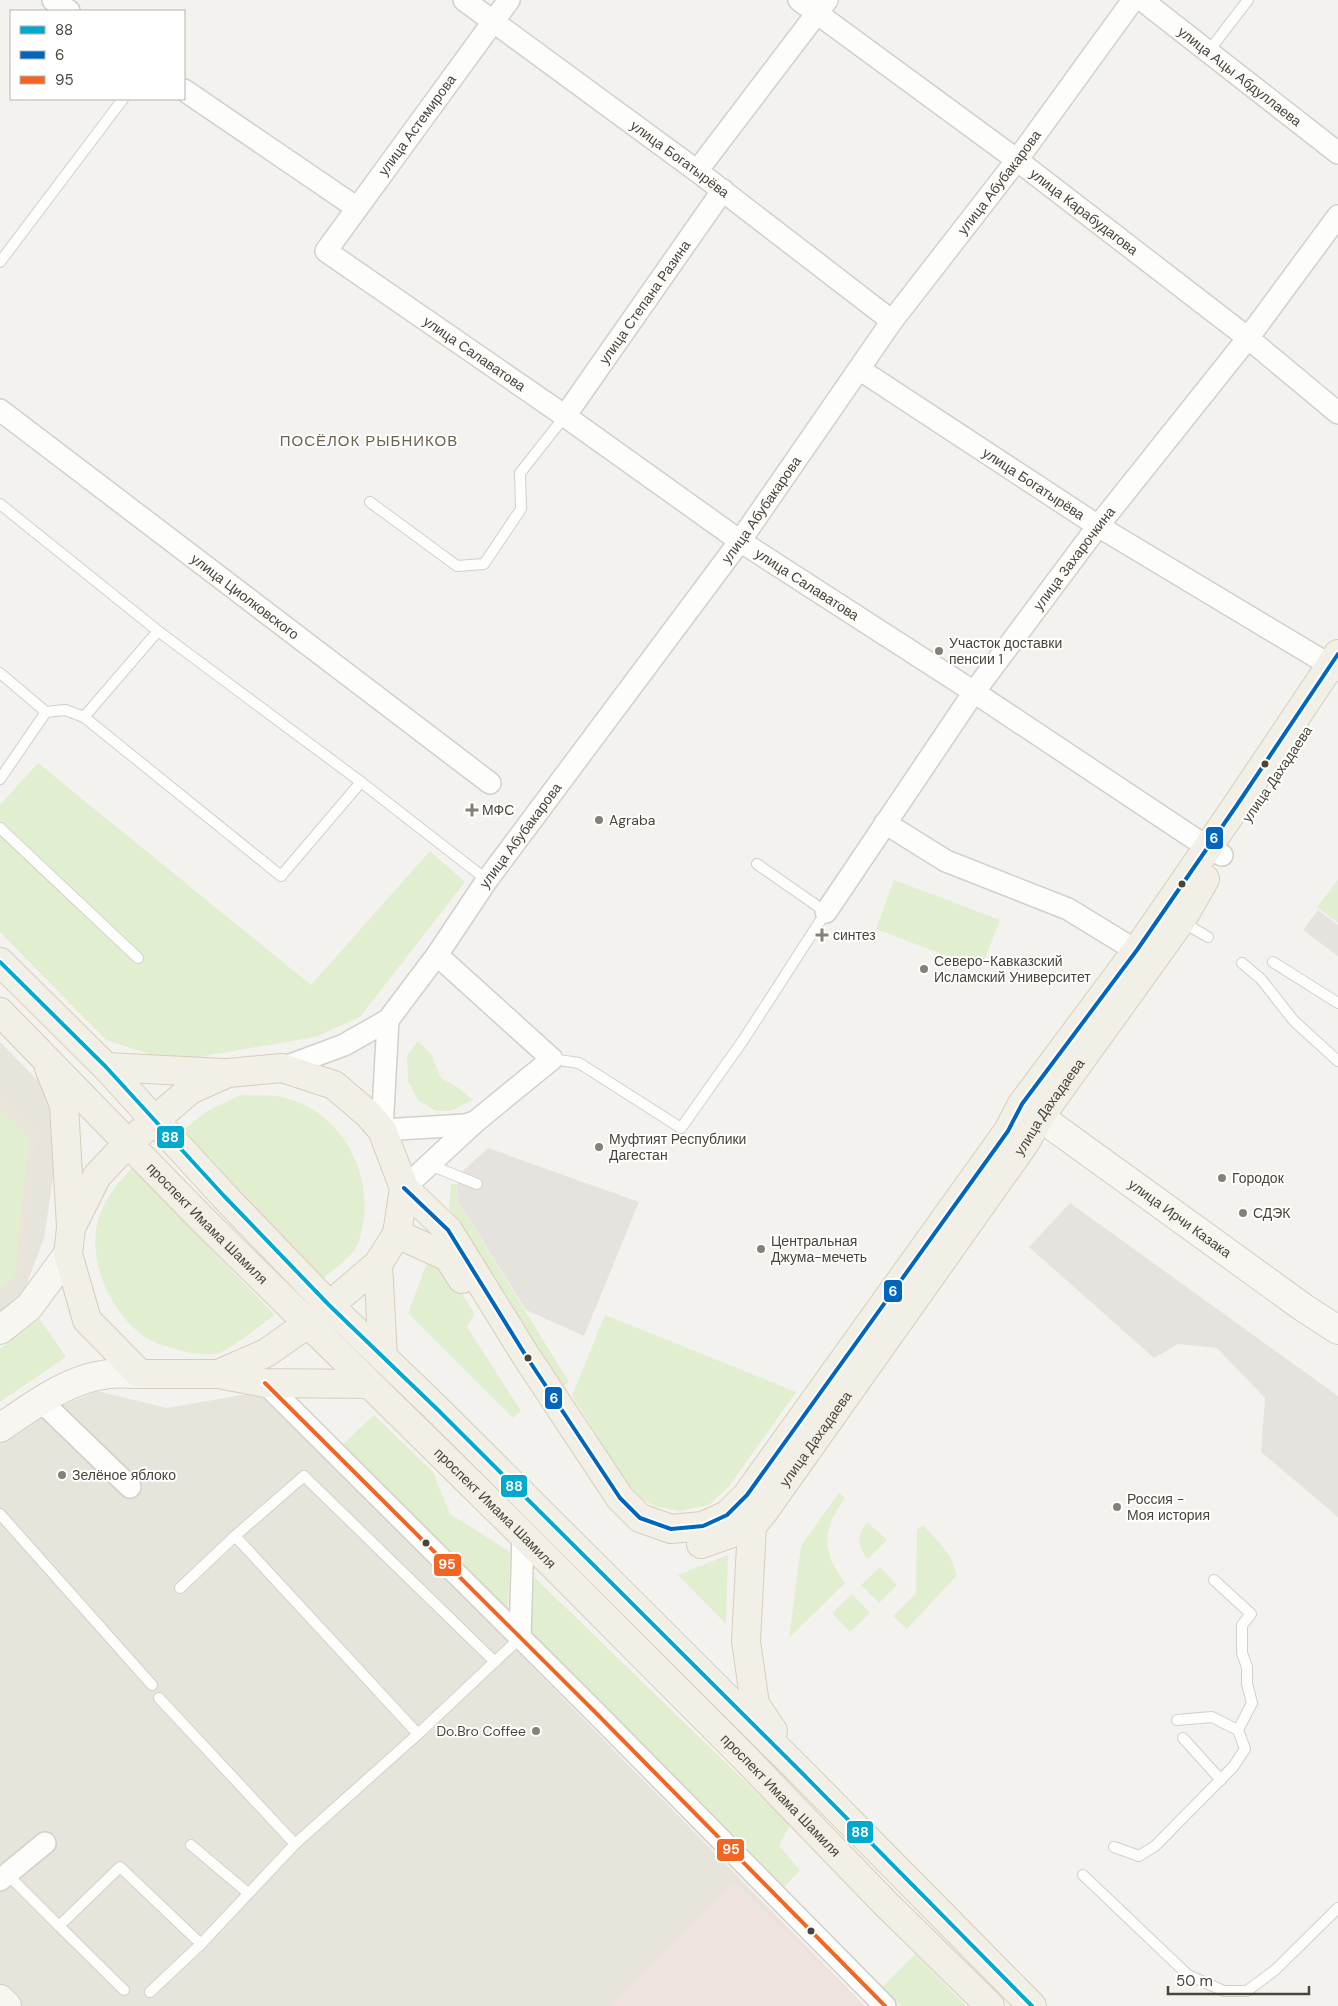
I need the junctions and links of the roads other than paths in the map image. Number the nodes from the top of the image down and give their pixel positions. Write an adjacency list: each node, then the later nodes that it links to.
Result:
1 (53, 0): 9 (street)
2 (464, 0): 10 (street, улица Богатырёва)
3 (509, 0): 10 (street, улица Астемирова)
4 (799, 0): 8 (street, улица Карабудагова)
5 (1133, 0): 15 (street, улица Абубакарова)
6 (1142, 0): 11 (street, улица Ацы Абдуллаева)
7 (1248, 0): 11 (lane)
8 (822, 7): 15 (street, улица Карабудагова); 16 (street)
9 (68, 10)
10 (492, 22): 16 (street, улица Богатырёва); 18 (street, улица Астемирова)
11 (1208, 52): 14 (street, улица Ацы Абдуллаева)
12 (185, 91): 18 (street)
13 (122, 100): 21 (lane)
14 (1338, 152)
15 (1017, 160): 22 (street, улица Абубакарова); 23 (street, улица Карабудагова)
16 (697, 170): 17 (street, улица Богатырёва)
17 (723, 190): 22 (street, улица Богатырёва); 27 (street, улица Степана Разина)
18 (357, 208): 20 (street, улица Астемирова)
19 (1338, 216): 23 (street, улица Захарочкина)
20 (326, 250): 27 (street, улица Салаватова)
21 (0, 262)
22 (892, 320): 24 (street, улица Абубакарова)
23 (1248, 338): 26 (street, улица Карабудагова); 30 (street, улица Захарочкина)
24 (859, 369): 30 (street, улица Богатырёва); 31 (street, улица Абубакарова)
25 (0, 410): 40 (street, улица Циолковского)
26 (1338, 413)
27 (565, 416): 28 (lane); 31 (street, улица Салаватова)
28 (370, 502)
29 (0, 504): 32 (lane)
30 (1098, 526): 33 (street, улица Богатырёва); 35 (street, улица Захарочкина)
31 (740, 541): 35 (street, улица Салаватова); 45 (street, улица Абубакарова)
32 (158, 630): 37 (lane); 39 (lane)
33 (1336, 668): 43 (main road, улица Дахадаева)
34 (0, 673): 36 (lane)
35 (974, 692): 41 (street, улица Захарочкина); 43 (street, улица Салаватова)
36 (46, 712): 37 (lane); 38 (lane)
37 (84, 716): 39 (lane)
38 (0, 779)
39 (361, 782): 45 (lane)
40 (490, 783)
41 (885, 823): 46 (street, улица Захарочкина); 50 (street)
42 (0, 828): 52 (lane)
43 (1215, 851): 47 (main road, улица Дахадаева); 50 (main road, улица Дахадаева)
44 (757, 864): 46 (lane)
45 (487, 880): 49 (street, улица Абубакарова)
46 (826, 912): 59 (lane)
47 (1181, 921): 48 (lane); 50 (main road, улица Дахадаева)
48 (1208, 937)
49 (437, 955): 57 (street, улица Абубакарова); 59 (street)
50 (1145, 956): 64 (main road, улица Дахадаева)
51 (1, 958): 61 (main road, проспект Имама Шамиля)
52 (138, 958)
53 (1273, 962): 55 (lane)
54 (1242, 963): 60 (lane)
55 (1338, 1003)
56 (0, 1012): 58 (main road, проспект Имама Шамиля)
57 (388, 1020): 62 (street, улица Абубакарова); 67 (street, улица Абубакарова)
58 (44, 1055): 68 (main road, проспект Имама Шамиля); 73 (main road)
59 (552, 1059): 66 (street)
60 (1338, 1062)
61 (106, 1067): 63 (main road); 65 (main road, проспект Имама Шамиля)
62 (282, 1068): 63 (main road, улица Абубакарова); 67 (main road, улица Абубакарова)
63 (228, 1073): 65 (main road, улица Абубакарова)
64 (1031, 1110): 71 (main road, улица Дахадаева); 78 (main road, улица Ирчи Казака); 88 (main road, улица Дахадаева)
65 (156, 1121): 68 (main road, улица Абубакарова); 75 (main road, проспект Имама Шамиля)
66 (475, 1122): 67 (street); 69 (street)
67 (382, 1130): 71 (main road, улица Абубакарова)
68 (128, 1144): 73 (main road, улица Абубакарова); 76 (main road, проспект Имама Шамиля)
69 (430, 1165): 70 (lane); 71 (street)
70 (477, 1184)
71 (404, 1188): 72 (main road, улица Абубакарова)
72 (397, 1234): 74 (main road, улица Абубакарова); 88 (main road)
73 (69, 1241): 77 (main road, улица Абубакарова); 80 (main road)
74 (378, 1264): 75 (main road, улица Абубакарова); 79 (main road)
75 (329, 1306): 76 (main road, улица Абубакарова); 79 (main road, проспект Имама Шамиля)
76 (309, 1323): 81 (main road, улица Абубакарова); 83 (main road, проспект Имама Шамиля)
77 (0, 1330)
78 (1338, 1330)
79 (384, 1357): 101 (main road, проспект Имама Шамиля)
80 (140, 1374): 81 (main road, улица Абубакарова); 84 (main road, улица Абубакарова)
81 (218, 1374): 82 (main road)
82 (265, 1383): 83 (main road); 93 (street)
83 (369, 1384): 89 (main road, проспект Имама Шамиля)
84 (41, 1400): 85 (main road, улица Абубакарова); 86 (street)
85 (0, 1428)
86 (130, 1487)
87 (0, 1514): 95 (lane)
88 (752, 1526): 101 (main road)
89 (523, 1534): 93 (street); 118 (main road, проспект Имама Шамиля)
90 (235, 1536): 92 (lane); 94 (lane); 99 (lane)
91 (1214, 1580): 98 (lane)
92 (180, 1588)
93 (524, 1642): 94 (lane); 117 (street)
94 (494, 1662): 99 (lane)
95 (152, 1686)
96 (159, 1698): 105 (lane)
97 (1177, 1720): 98 (lane)
98 (1238, 1730): 102 (lane)
99 (418, 1734): 105 (lane)
100 (1183, 1738): 102 (lane)
101 (802, 1773): 119 (main road, проспект Имама Шамиля)
102 (1221, 1780): 106 (lane)
103 (45, 1843): 108 (street)
104 (191, 1844): 109 (lane)
105 (295, 1844): 109 (lane)
106 (1114, 1847)
107 (1083, 1875): 110 (lane)
108 (3, 1877): 111 (lane)
109 (248, 1894): 112 (lane)
110 (1338, 1908)
111 (59, 1926): 112 (lane); 113 (lane)
112 (201, 1944): 114 (lane)
113 (124, 1990)
114 (150, 1992)
115 (0, 1999): 116 (main road)
116 (7, 2006)
117 (885, 2006)
118 (990, 2006)
119 (1032, 2006)

